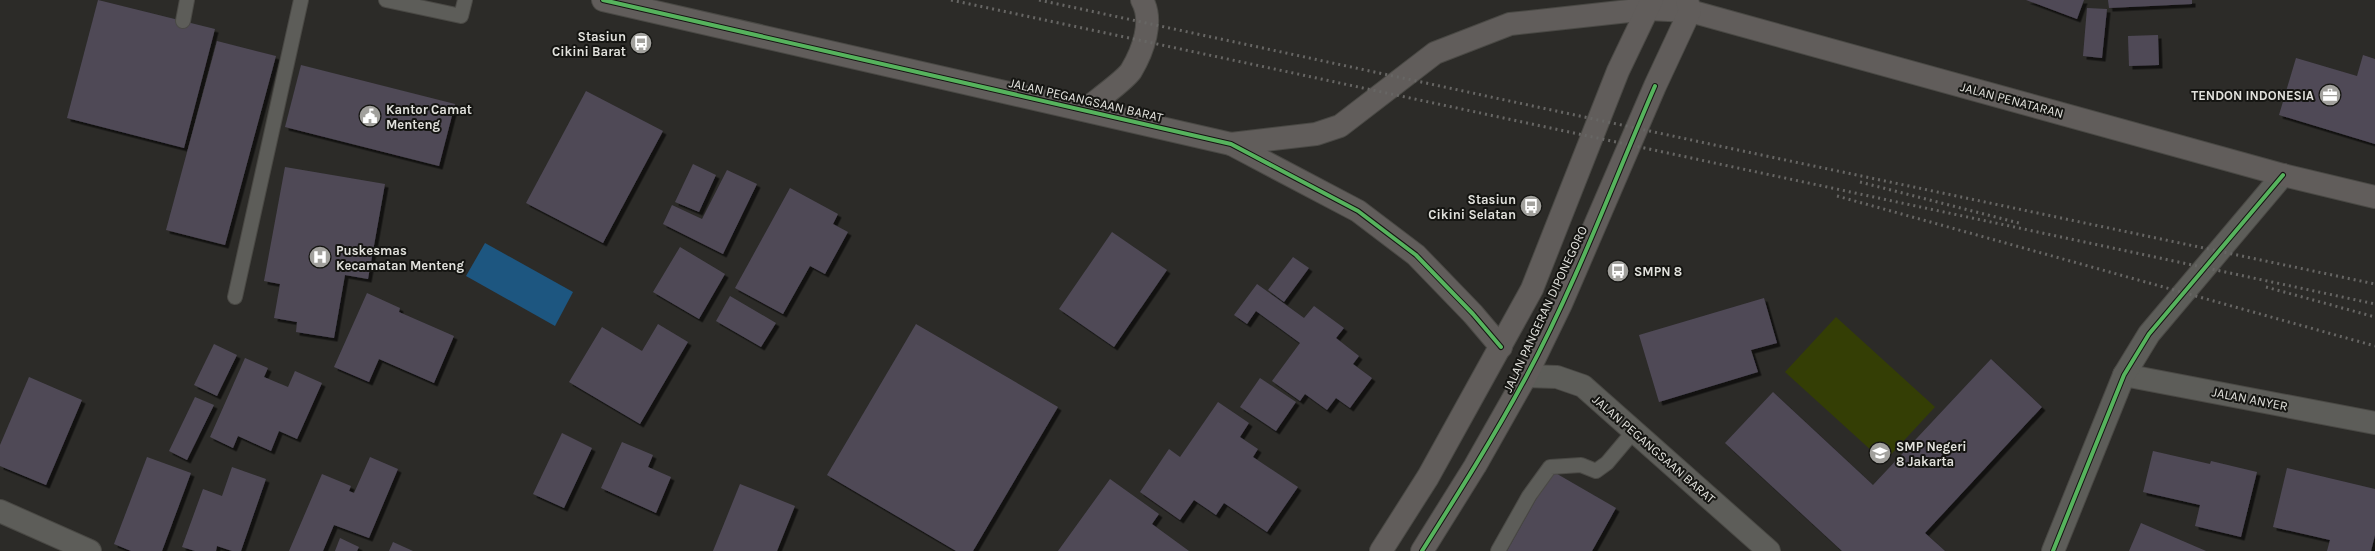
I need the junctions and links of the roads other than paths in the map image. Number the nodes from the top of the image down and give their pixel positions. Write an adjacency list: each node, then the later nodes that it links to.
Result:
1 (187, 0): 9 (lane)
2 (301, 0): 14 (lane)
3 (386, 0): 4 (lane)
4 (465, 0)
5 (603, 0): 10 (main road, JALAN PEGANGSAAN BARAT)
6 (1142, 0): 10 (main road)
7 (1650, 4): 8 (main road, JALAN PENATARAN); 11 (main road, JALAN PENATARAN); 15 (main road, JALAN PANGERAN DIPONEGORO)
8 (1689, 5): 12 (main road, JALAN PENATARAN); 17 (main road, JALAN PANGERAN DIPONEGORO)
9 (183, 21)
10 (1086, 109): 11 (main road, JALAN PEGANGSAAN BARAT)
11 (1231, 144): 15 (main road, JALAN PEGANGSAAN BARAT)
12 (2283, 175): 13 (main road, JALAN PENATARAN); 16 (street)
13 (2375, 197)
14 (234, 298)
15 (1501, 347): 22 (main road, JALAN PANGERAN DIPONEGORO)
16 (2124, 375): 18 (street, JALAN ANYER); 26 (street)
17 (1526, 376): 19 (street, JALAN PEGANGSAAN BARAT); 23 (main road, JALAN PANGERAN DIPONEGORO)
18 (2375, 423)
19 (1634, 431): 24 (lane); 25 (street, JALAN PEGANGSAAN BARAT)
20 (0, 511): 21 (street)
21 (77, 548)
22 (1381, 551)
23 (1422, 551)
24 (1498, 551)
25 (1769, 551)
26 (2053, 551)

